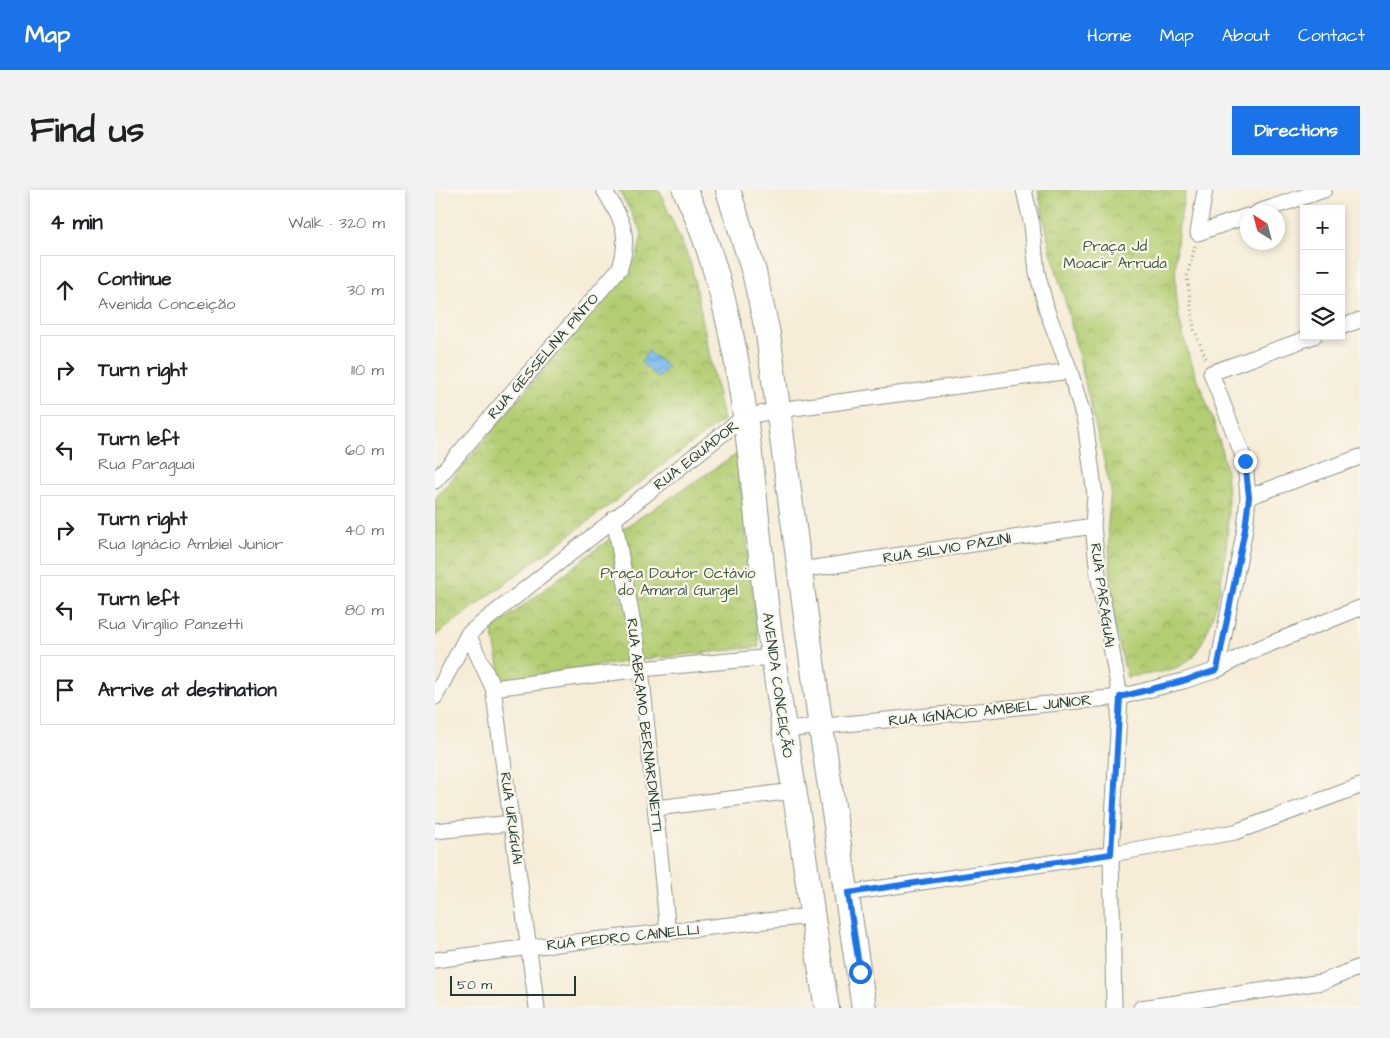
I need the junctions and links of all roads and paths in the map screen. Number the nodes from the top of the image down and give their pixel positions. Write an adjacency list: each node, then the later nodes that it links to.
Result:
1 (605, 190): 18 (street, RUA GESSELINA PINTO)
2 (685, 190): 16 (main road, AVENIDA CONCEIÇÃO)
3 (728, 190): 15 (main road)
4 (1024, 190): 13 (street, RUA PARAGUAI)
5 (1205, 190): 9 (street)
6 (1324, 190): 7 (street)
7 (1280, 205)
8 (1240, 218): 9 (street)
9 (1198, 233): 14 (path)
10 (1360, 320): 11 (street)
11 (1345, 326)
12 (1303, 340): 14 (street)
13 (1070, 371): 15 (street, RUA EQUADOR); 21 (street, RUA PARAGUAI)
14 (1211, 373): 19 (street)
15 (779, 410): 16 (street, RUA EQUADOR); 22 (main road)
16 (744, 417): 20 (street, RUA EQUADOR); 25 (main road, AVENIDA CONCEIÇÃO)
17 (1360, 457): 19 (street)
18 (435, 481)
19 (1249, 497): 27 (street)
20 (614, 518): 24 (street, RUA EQUADOR); 26 (street, RUA ABRAMO BERNARDINETTI)
21 (1093, 526): 22 (street, RUA SILVIO PAZINI); 30 (street, RUA PARAGUAI)
22 (801, 570): 31 (main road)
23 (1360, 608): 27 (street, RUA IGNÁCIO AMBIEL JUNIOR)
24 (468, 634): 28 (street, RUA URUGUAI); 29 (street, RUA EQUADOR)
25 (773, 657): 26 (street); 32 (main road, AVENIDA CONCEIÇÃO)
26 (641, 668): 28 (street); 35 (street, RUA ABRAMO BERNARDINETTI)
27 (1217, 670): 30 (street, RUA IGNÁCIO AMBIEL JUNIOR)
28 (493, 688): 36 (street, RUA URUGUAI)
29 (435, 697)
30 (1120, 697): 31 (street, RUA IGNÁCIO AMBIEL JUNIOR); 38 (street, RUA PARAGUAI)
31 (821, 728): 32 (street, RUA IGNÁCIO AMBIEL JUNIOR); 39 (main road)
32 (784, 730): 34 (main road, AVENIDA CONCEIÇÃO)
33 (1360, 786): 38 (street)
34 (794, 791): 35 (street); 40 (main road, AVENIDA CONCEIÇÃO)
35 (657, 808): 41 (street, RUA ABRAMO BERNARDINETTI)
36 (512, 823): 37 (street); 42 (street, RUA URUGUAI)
37 (435, 831)
38 (1111, 854): 39 (street); 48 (street, RUA PARAGUAI)
39 (848, 893): 47 (main road)
40 (811, 916): 41 (street, RUA PEDRO CAINELLI); 46 (main road, AVENIDA CONCEIÇÃO)
41 (668, 932): 42 (street, RUA PEDRO CAINELLI)
42 (530, 947): 43 (street, RUA PEDRO CAINELLI); 45 (street, RUA URUGUAI)
43 (435, 960)
44 (1360, 967): 49 (street)
45 (537, 1008)
46 (827, 1008)
47 (864, 1008)
48 (1114, 1008)
49 (1141, 1008)

